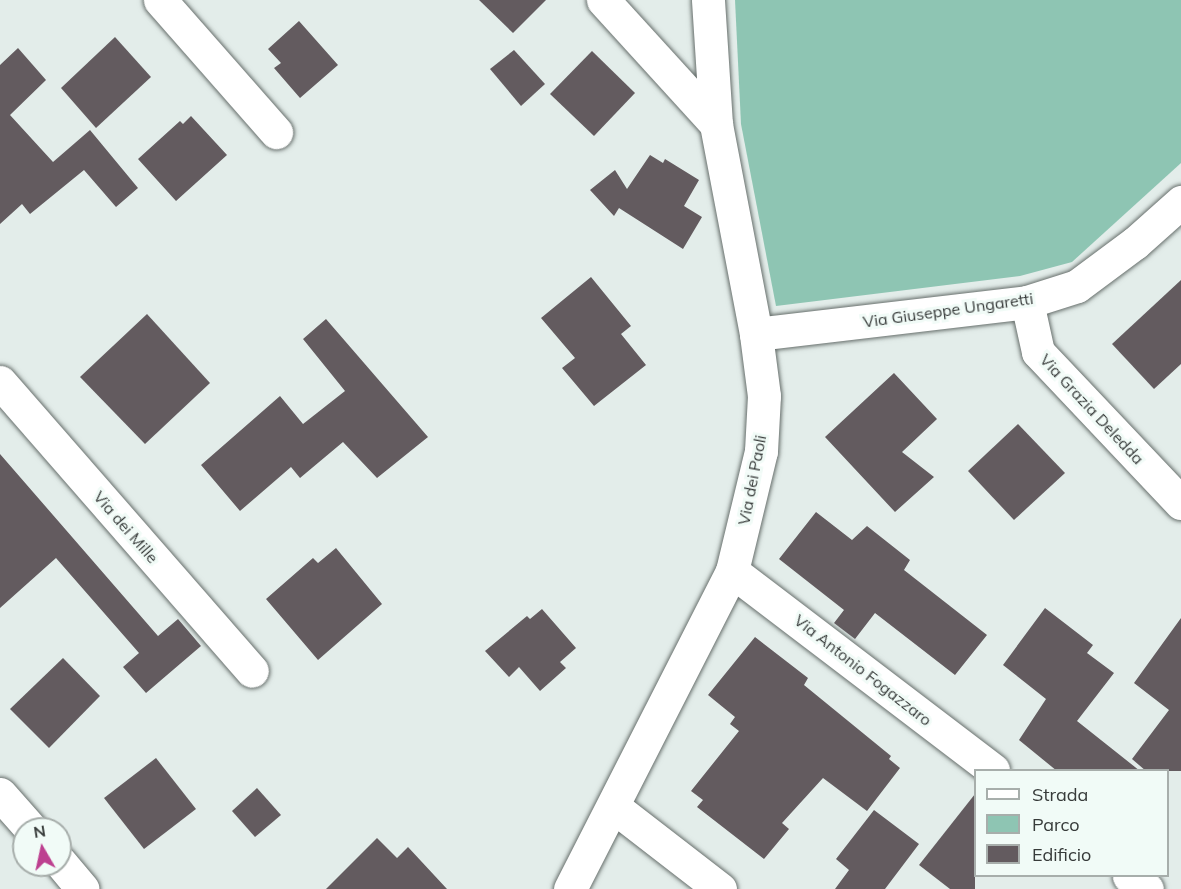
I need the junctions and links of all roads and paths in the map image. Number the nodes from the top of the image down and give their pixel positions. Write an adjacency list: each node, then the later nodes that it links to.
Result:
1 (160, 0): 5 (street)
2 (603, 0): 4 (street)
3 (708, 0): 4 (street, Via dei Paoli)
4 (716, 124): 8 (street, Via dei Paoli)
5 (276, 132)
6 (1181, 202): 7 (street, Via Giuseppe Ungaretti)
7 (1027, 302): 8 (street, Via Giuseppe Ungaretti); 10 (street, Via Grazia Deledda)
8 (756, 334): 11 (street, Via dei Paoli)
9 (0, 382): 12 (street, Via dei Mille)
10 (1181, 503)
11 (732, 571): 13 (street, Via Antonio Fogazzaro); 15 (street, Via dei Paoli)
12 (252, 671)
13 (990, 769)
14 (0, 794): 16 (street)
15 (614, 807): 20 (street, Via dei Paoli); 21 (street)
16 (20, 817)
17 (72, 876): 19 (street)
18 (1130, 877): 22 (street)
19 (83, 889)
20 (570, 889)
21 (720, 889)
22 (1147, 889)

